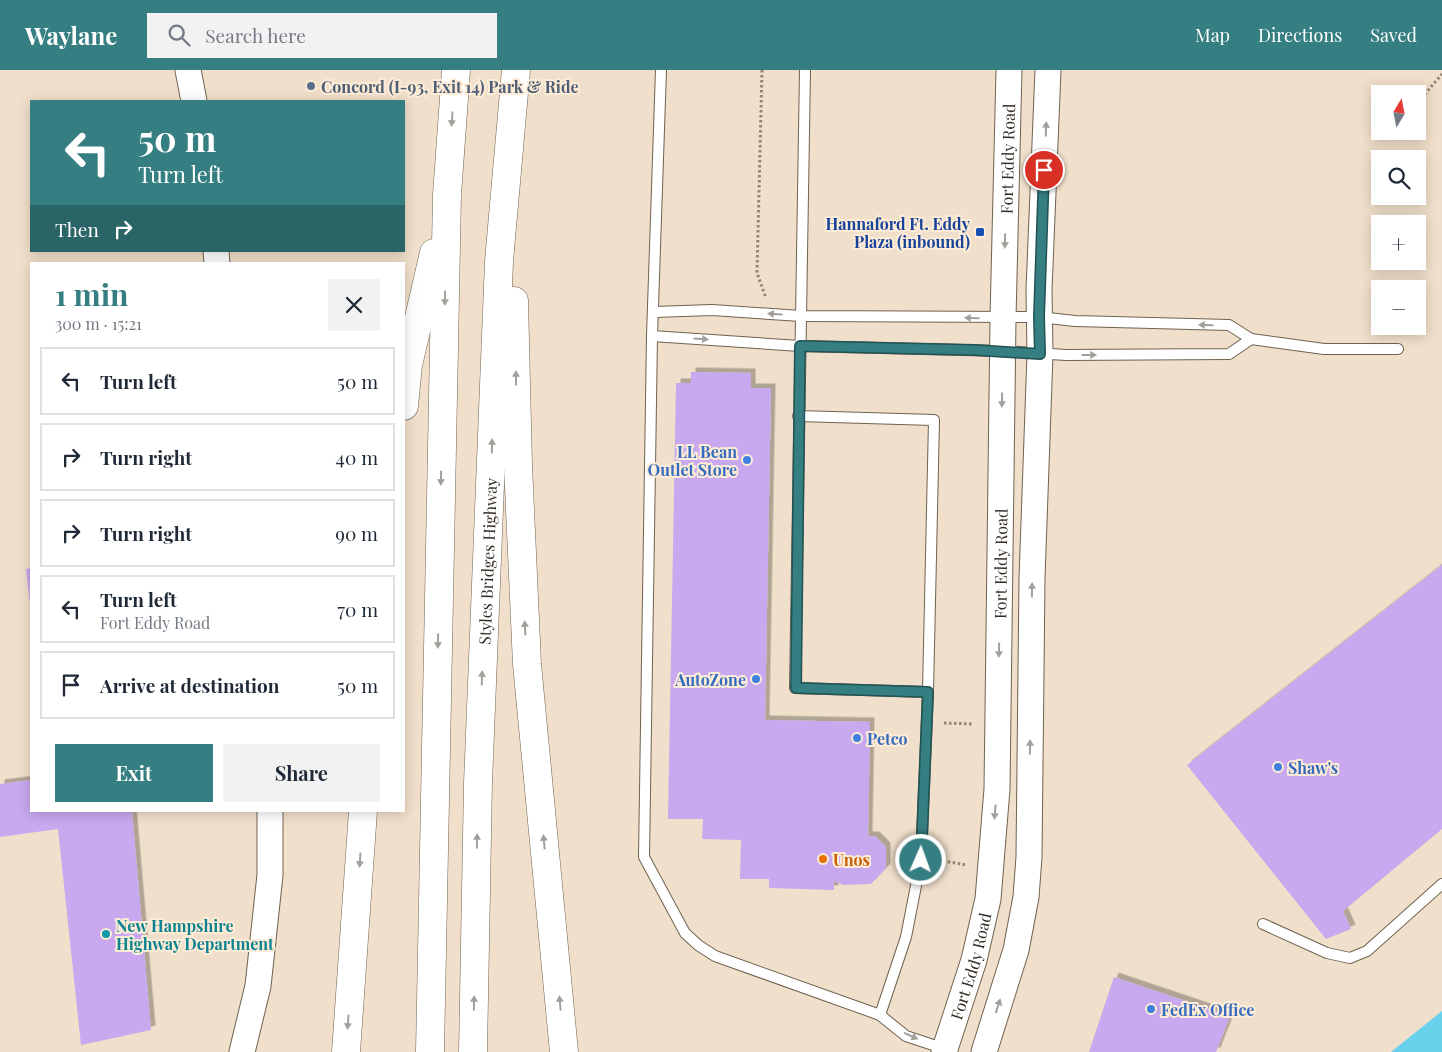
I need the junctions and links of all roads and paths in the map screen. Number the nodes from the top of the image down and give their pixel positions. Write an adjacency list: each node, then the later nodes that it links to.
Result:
1 (188, 70): 11 (street)
2 (456, 70): 13 (highway, one-way to 13)
3 (516, 70): 12 (highway, Styles Bridges Highway)
4 (661, 70): 15 (lane)
5 (762, 70): 14 (path)
6 (805, 70): 16 (lane)
7 (1009, 70): 18 (street, Fort Eddy Road, one-way to 18)
8 (1048, 70): 17 (street, Fort Eddy Road, one-way to 8)
9 (1442, 74): 10 (path)
10 (1426, 93)
11 (194, 100)
12 (511, 122): 41 (highway, Styles Bridges Highway, one-way to 12); 42 (highway, one-way to 12)
13 (447, 195): 25 (highway); 40 (highway, one-way to 40)
14 (766, 300)
15 (654, 312): 16 (lane, one-way to 15); 19 (lane)
16 (801, 316): 18 (lane, one-way to 16); 21 (lane)
17 (1039, 317): 18 (lane); 20 (lane, one-way to 17); 24 (street, Fort Eddy Road)
18 (1003, 318): 23 (street, Fort Eddy Road)
19 (652, 336): 21 (lane, one-way to 21); 36 (lane)
20 (1251, 339): 22 (lane); 24 (lane, one-way to 20)
21 (800, 346): 23 (lane); 26 (lane)
22 (1398, 349)
23 (1003, 351): 24 (lane); 37 (street, Fort Eddy Road, one-way to 37)
24 (1040, 354): 43 (street, Fort Eddy Road, one-way to 24)
25 (405, 396)
26 (798, 416): 27 (lane); 27 (lane)
27 (928, 692): 36 (lane)
28 (941, 722): 29 (path)
29 (974, 724)
30 (270, 812): 38 (street)
31 (363, 812): 39 (highway, one-way to 39)
32 (935, 860): 33 (path)
33 (969, 866)
34 (1442, 884): 35 (lane)
35 (1263, 924)
36 (880, 1016): 37 (lane, one-way to 37)
37 (945, 1051)
38 (242, 1052)
39 (346, 1052)
40 (430, 1052)
41 (474, 1052)
42 (564, 1052)
43 (984, 1052)

